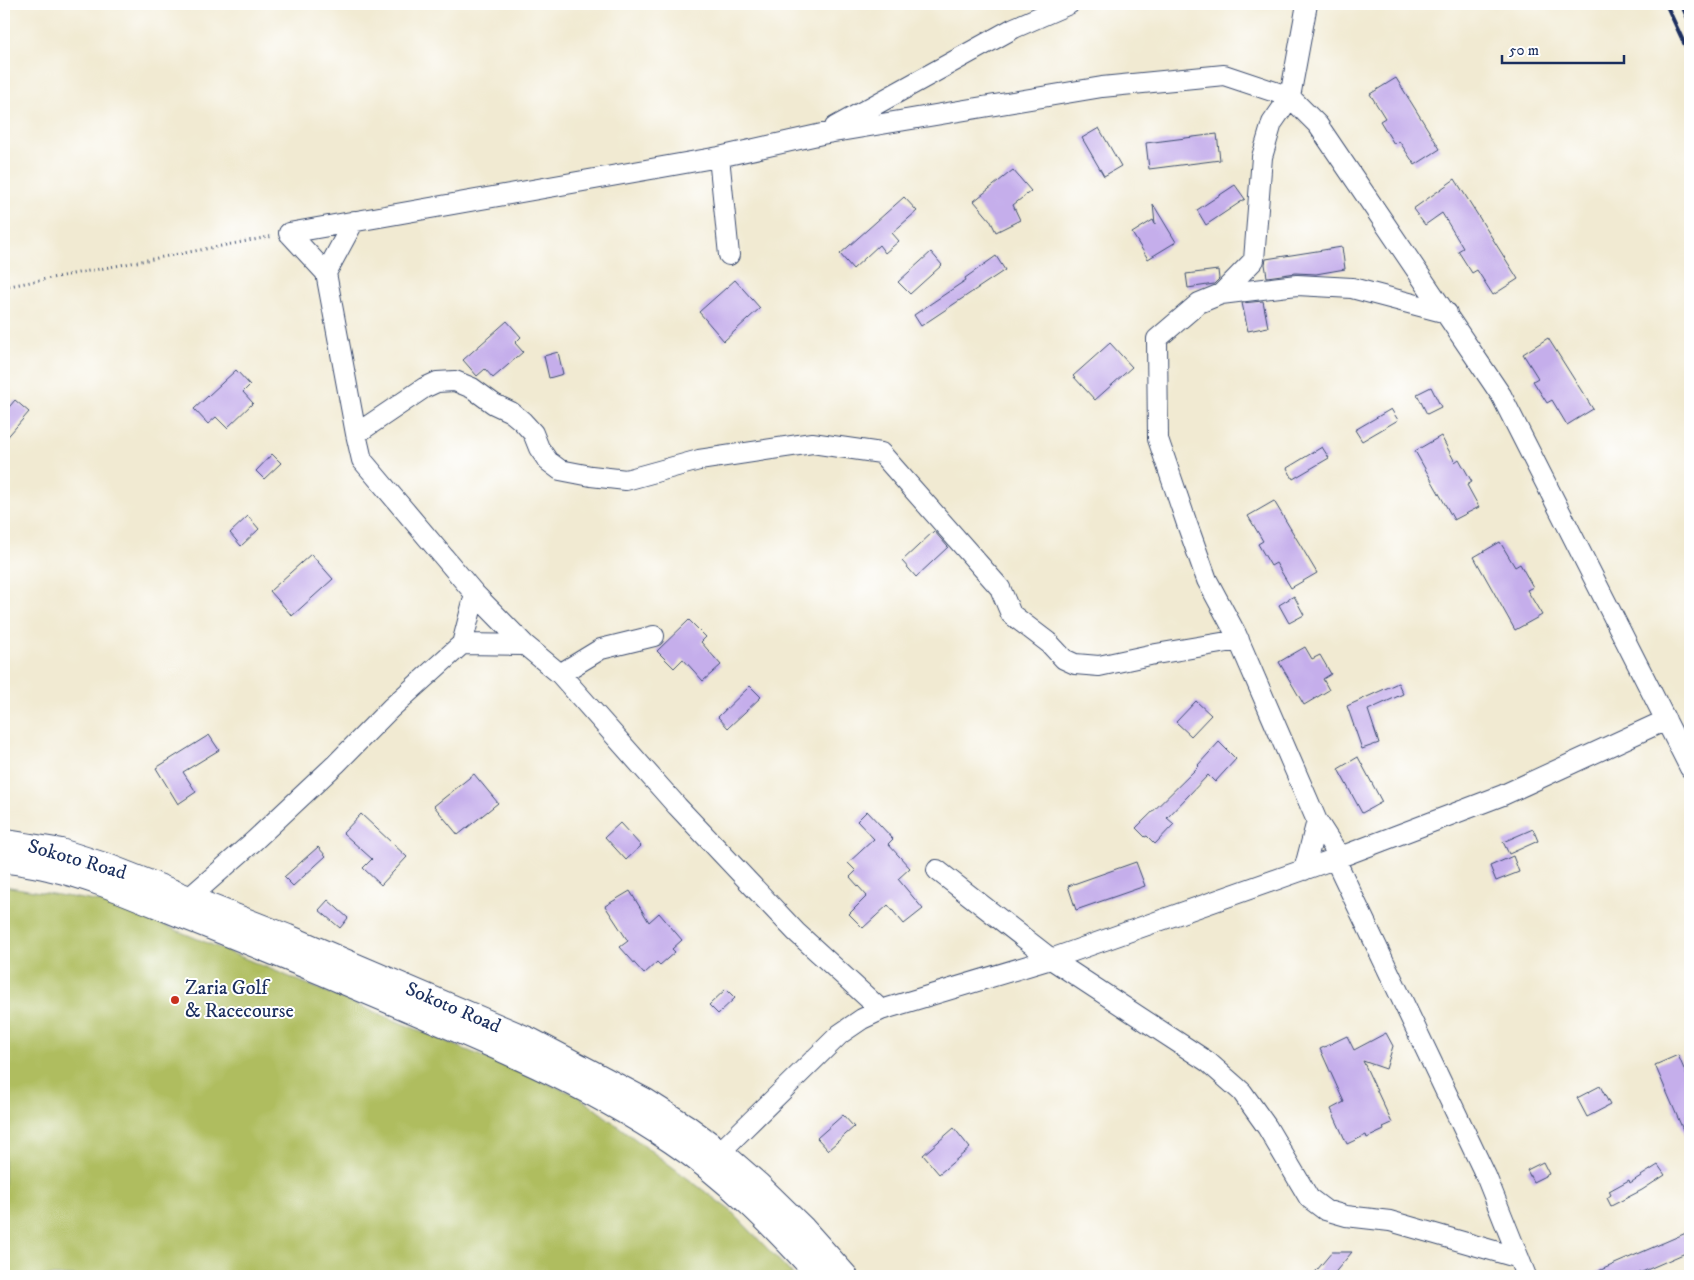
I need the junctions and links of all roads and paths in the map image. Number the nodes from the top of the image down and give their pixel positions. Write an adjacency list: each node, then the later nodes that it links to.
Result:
1 (1068, 4): 4 (street)
2 (1307, 4): 3 (street)
3 (1290, 97): 4 (street); 11 (street); 12 (street)
4 (822, 134): 5 (street)
5 (720, 157): 6 (street); 8 (street)
6 (354, 221): 7 (street); 9 (street)
7 (289, 233): 9 (street); 10 (path)
8 (729, 255)
9 (326, 273): 13 (street)
10 (4, 287)
11 (1221, 294): 12 (street); 16 (street)
12 (1447, 314): 20 (street)
13 (356, 434): 14 (street); 16 (street)
14 (475, 594): 17 (street); 18 (street)
15 (654, 636): 19 (street)
16 (1239, 640): 22 (street)
17 (462, 644): 18 (street); 28 (street)
18 (526, 645): 19 (street)
19 (560, 674): 30 (street)
20 (1666, 720): 21 (street); 24 (street)
21 (1690, 768)
22 (1317, 821): 24 (street); 27 (street)
23 (4, 842): 28 (main road, Sokoto Road)
24 (1337, 858): 27 (street); 32 (street)
25 (4, 860): 33 (main road, Sokoto Road)
26 (937, 870): 29 (street)
27 (1304, 870): 29 (street)
28 (189, 898): 31 (main road, Sokoto Road)
29 (1051, 959): 30 (street); 32 (street)
30 (881, 1010): 31 (street)
31 (720, 1152): 34 (main road, Sokoto Road)
32 (1522, 1267)
33 (820, 1276)
34 (845, 1276)

